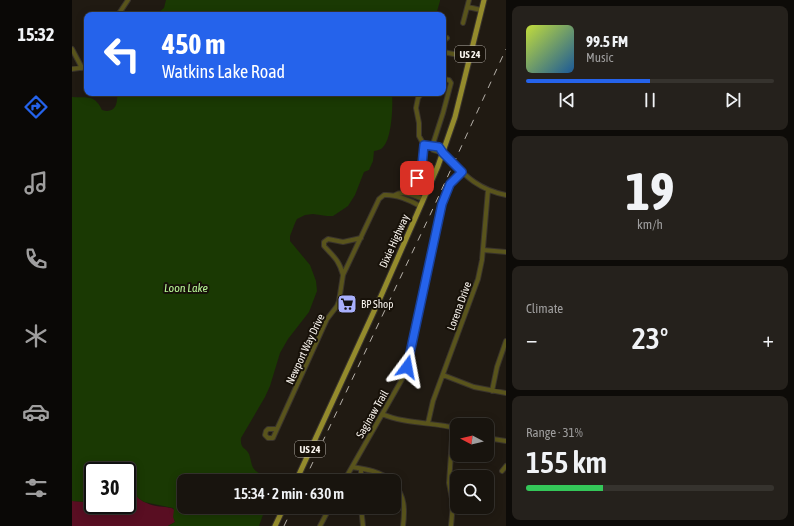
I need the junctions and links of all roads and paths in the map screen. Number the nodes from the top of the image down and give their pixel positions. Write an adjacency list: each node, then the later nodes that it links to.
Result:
1 (128, 0): 6 (street)
2 (469, 0): 4 (street)
3 (484, 0): 5 (main road, Dixie Highway / US 24)
4 (468, 7): 5 (street); 7 (street)
5 (481, 10): 10 (main road, Dixie Highway / US 24)
6 (120, 12)
7 (463, 23)
8 (72, 50): 11 (street)
9 (446, 53): 10 (street)
10 (470, 57): 17 (main road, Dixie Highway / US 24)
11 (82, 68): 12 (street)
12 (72, 69)
13 (446, 80): 16 (street)
14 (420, 96): 15 (street)
15 (424, 145): 16 (street); 19 (street)
16 (432, 147): 17 (street)
17 (443, 153): 18 (street); 23 (main road, Dixie Highway / US 24)
18 (462, 172): 20 (street); 33 (street, Saginaw Trail)
19 (414, 184)
20 (488, 190): 22 (street); 26 (street, Lorena Drive)
21 (395, 195): 23 (street, Newport Way Drive); 24 (street); 25 (street, Newport Way Drive)
22 (506, 195)
23 (423, 199): 24 (main road, Dixie Highway / US 24)
24 (420, 206): 44 (main road, Dixie Highway / US 24)
25 (361, 238): 28 (street, Newport Way Drive); 28 (street)
26 (483, 250): 27 (street); 30 (street, Lorena Drive)
27 (506, 252)
28 (343, 275): 36 (street, Newport Way Drive)
29 (506, 341): 31 (street)
30 (443, 375): 31 (street); 34 (street, Lorena Drive)
31 (492, 391): 32 (street)
32 (506, 393)
33 (382, 414): 34 (street); 41 (street, Saginaw Trail)
34 (428, 423): 35 (street)
35 (450, 427)
36 (277, 429)
37 (494, 439): 38 (street)
38 (506, 441)
39 (451, 462): 56 (street)
40 (506, 466): 43 (street)
41 (352, 467): 42 (street); 45 (street, Saginaw Trail)
42 (361, 468): 46 (street); 47 (street)
43 (502, 470)
44 (299, 474)
45 (348, 474)
46 (361, 474)
47 (381, 474)
48 (401, 495): 55 (street)
49 (281, 514): 52 (main road)
50 (326, 514): 53 (street)
51 (362, 514): 54 (street)
52 (275, 526)
53 (320, 526)
54 (363, 526)
55 (403, 526)
56 (452, 526)

